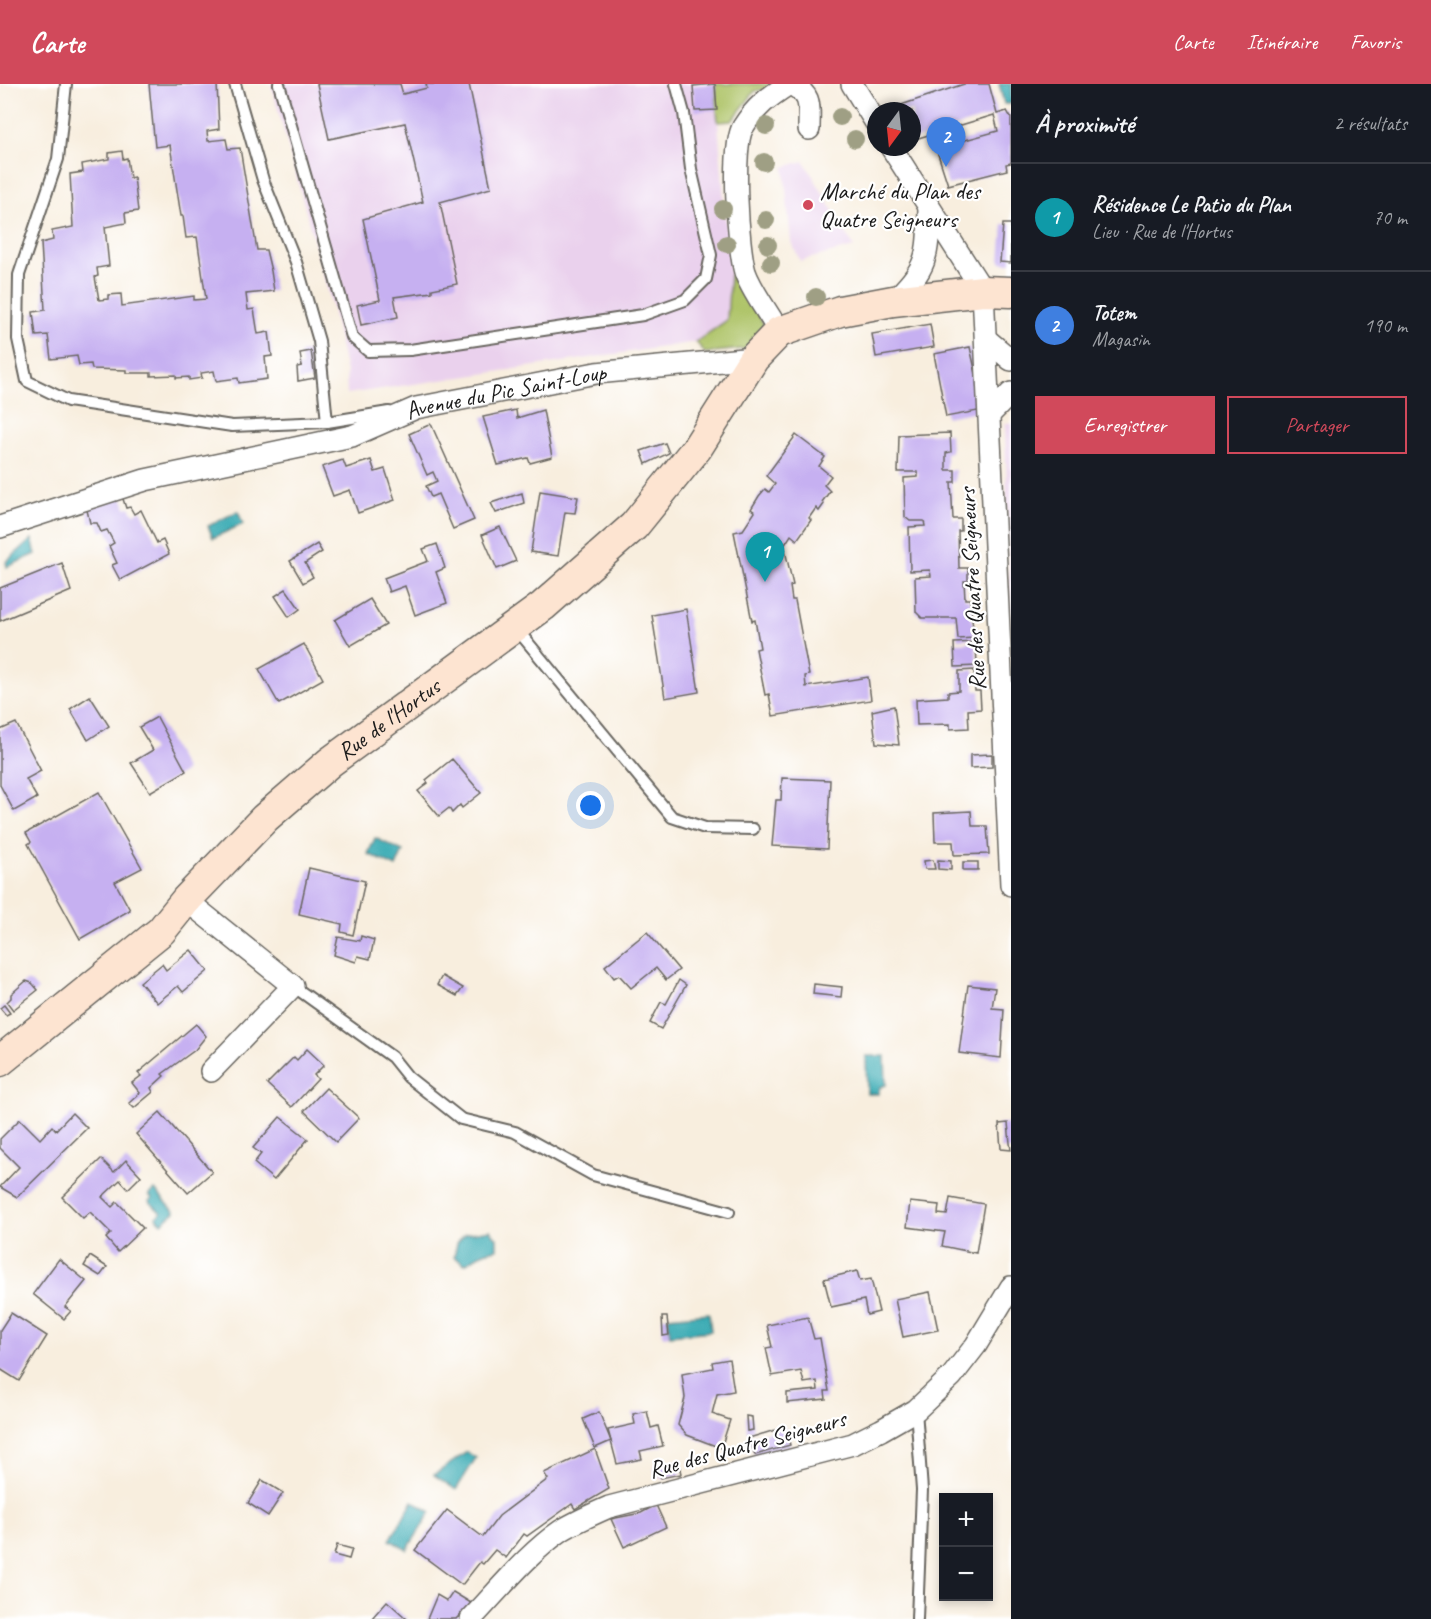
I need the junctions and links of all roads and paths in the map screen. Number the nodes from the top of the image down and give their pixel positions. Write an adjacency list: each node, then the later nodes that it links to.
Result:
1 (66, 84): 20 (lane)
2 (235, 84): 20 (lane)
3 (279, 84): 4 (lane)
4 (676, 84)
5 (790, 84): 8 (street); 13 (street)
6 (852, 84): 7 (street)
7 (867, 108)
8 (809, 129)
9 (897, 156): 10 (street)
10 (929, 208): 11 (street); 12 (street)
11 (997, 291): 12 (main road); 14 (street, Rue des Quatre Seigneurs)
12 (893, 301): 13 (main road)
13 (779, 332): 15 (main road)
14 (986, 339): 16 (street); 19 (street, Rue des Quatre Seigneurs)
15 (754, 358): 18 (street, Avenue du Pic Saint-Loup); 22 (main road, Rue de l'Hortus)
16 (1011, 360)
17 (1011, 393): 19 (street)
18 (416, 408): 20 (lane); 21 (street, Avenue du Pic Saint-Loup)
19 (991, 413): 24 (street, Rue des Quatre Seigneurs)
20 (327, 422)
21 (0, 527)
22 (515, 627): 23 (lane); 25 (main road, Rue de l'Hortus)
23 (753, 829)
24 (1011, 885)
25 (186, 900): 26 (street); 27 (main road, Rue de l'Hortus)
26 (292, 986): 28 (street); 29 (lane)
27 (0, 1061)
28 (211, 1071)
29 (729, 1212)
30 (1011, 1287): 31 (street, Rue des Quatre Seigneurs)
31 (916, 1410): 32 (street, Rue des Quatre Seigneurs); 33 (lane)
32 (471, 1619)
33 (917, 1619)

